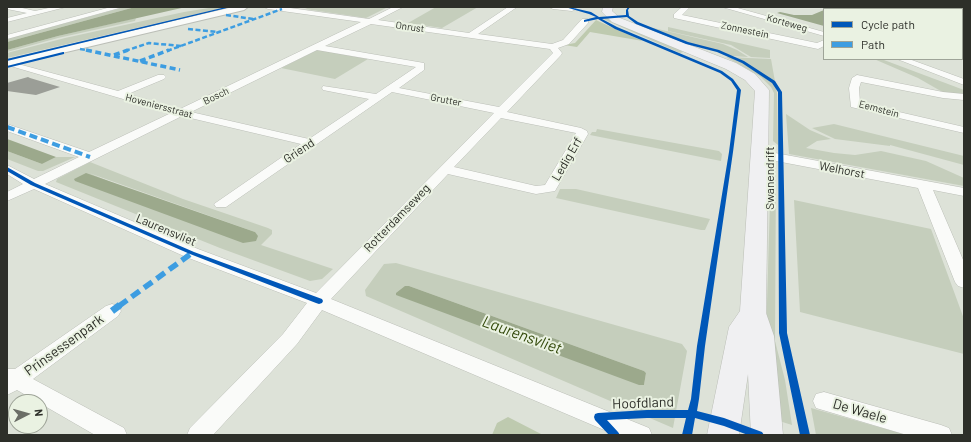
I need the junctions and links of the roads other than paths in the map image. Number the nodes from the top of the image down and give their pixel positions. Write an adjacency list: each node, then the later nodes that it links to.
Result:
1 (8, 7): 17 (street)
2 (62, 7): 17 (street)
3 (119, 7): 27 (street)
4 (244, 7): 32 (street)
5 (268, 7): 16 (street, Onrust)
6 (301, 7): 16 (street)
7 (399, 7): 22 (street, Bosch)
8 (513, 7): 26 (street)
9 (553, 7): 14 (street)
10 (608, 7): 24 (main road)
11 (620, 7): 24 (main road)
12 (686, 7): 28 (street, Zonnestein)
13 (726, 7): 19 (street, Korteweg)
14 (572, 9)
15 (766, 9): 19 (street)
16 (292, 10): 18 (street, Onrust)
17 (37, 13): 20 (street)
18 (314, 13): 21 (street); 22 (street, Onrust)
19 (753, 14): 25 (street, Korteweg)
20 (7, 20)
21 (296, 21)
22 (370, 21): 26 (street, Onrust); 29 (street, Bosch)
23 (585, 21): 30 (street)
24 (636, 28): 45 (main road, Swanendrift)
25 (823, 34)
26 (470, 36): 30 (street, Onrust)
27 (7, 37)
28 (823, 43)
29 (316, 47): 36 (street, Griend); 41 (street, Bosch)
30 (553, 47): 40 (street, Rotterdamseweg)
31 (904, 60): 34 (street)
32 (8, 63): 37 (street, Hoveniersstraat)
33 (161, 78): 37 (street)
34 (964, 82)
35 (327, 88): 38 (street)
36 (390, 89): 38 (street, Griend); 40 (street, Grutter)
37 (118, 95): 41 (street, Hoveniersstraat)
38 (377, 97): 44 (street, Griend)
39 (964, 97): 43 (street, Eemstein)
40 (500, 112): 48 (street, Rotterdamseweg); 48 (street, Ledig Erf)
41 (182, 113): 44 (street, Hoveniersstraat); 46 (street, Bosch)
42 (7, 127): 46 (street)
43 (964, 130)
44 (311, 143): 53 (street, Griend)
45 (759, 154): 50 (street, Welhorst); 57 (main road, Swanendrift)
46 (90, 157): 49 (street, Bosch)
47 (7, 169): 49 (street, Laurensvliet)
48 (445, 169): 55 (street, Rotterdamseweg)
49 (34, 184): 52 (street, Bosch); 55 (street, Laurensvliet)
50 (924, 185): 51 (street, Welhorst); 54 (street)
51 (964, 192)
52 (7, 197)
53 (221, 204)
54 (964, 282)
55 (319, 301): 61 (street, Rotterdamseweg); 62 (street, Hoofdland)
56 (112, 311): 58 (street, Prinsessenpark)
57 (753, 313): 63 (main road); 64 (main road, Swanendrift)
58 (10, 380): 60 (street, Prinsessenpark)
59 (824, 401): 65 (street, De Waele)
60 (116, 435)
61 (198, 435)
62 (641, 435)
63 (723, 435)
64 (767, 435)
65 (941, 435)

